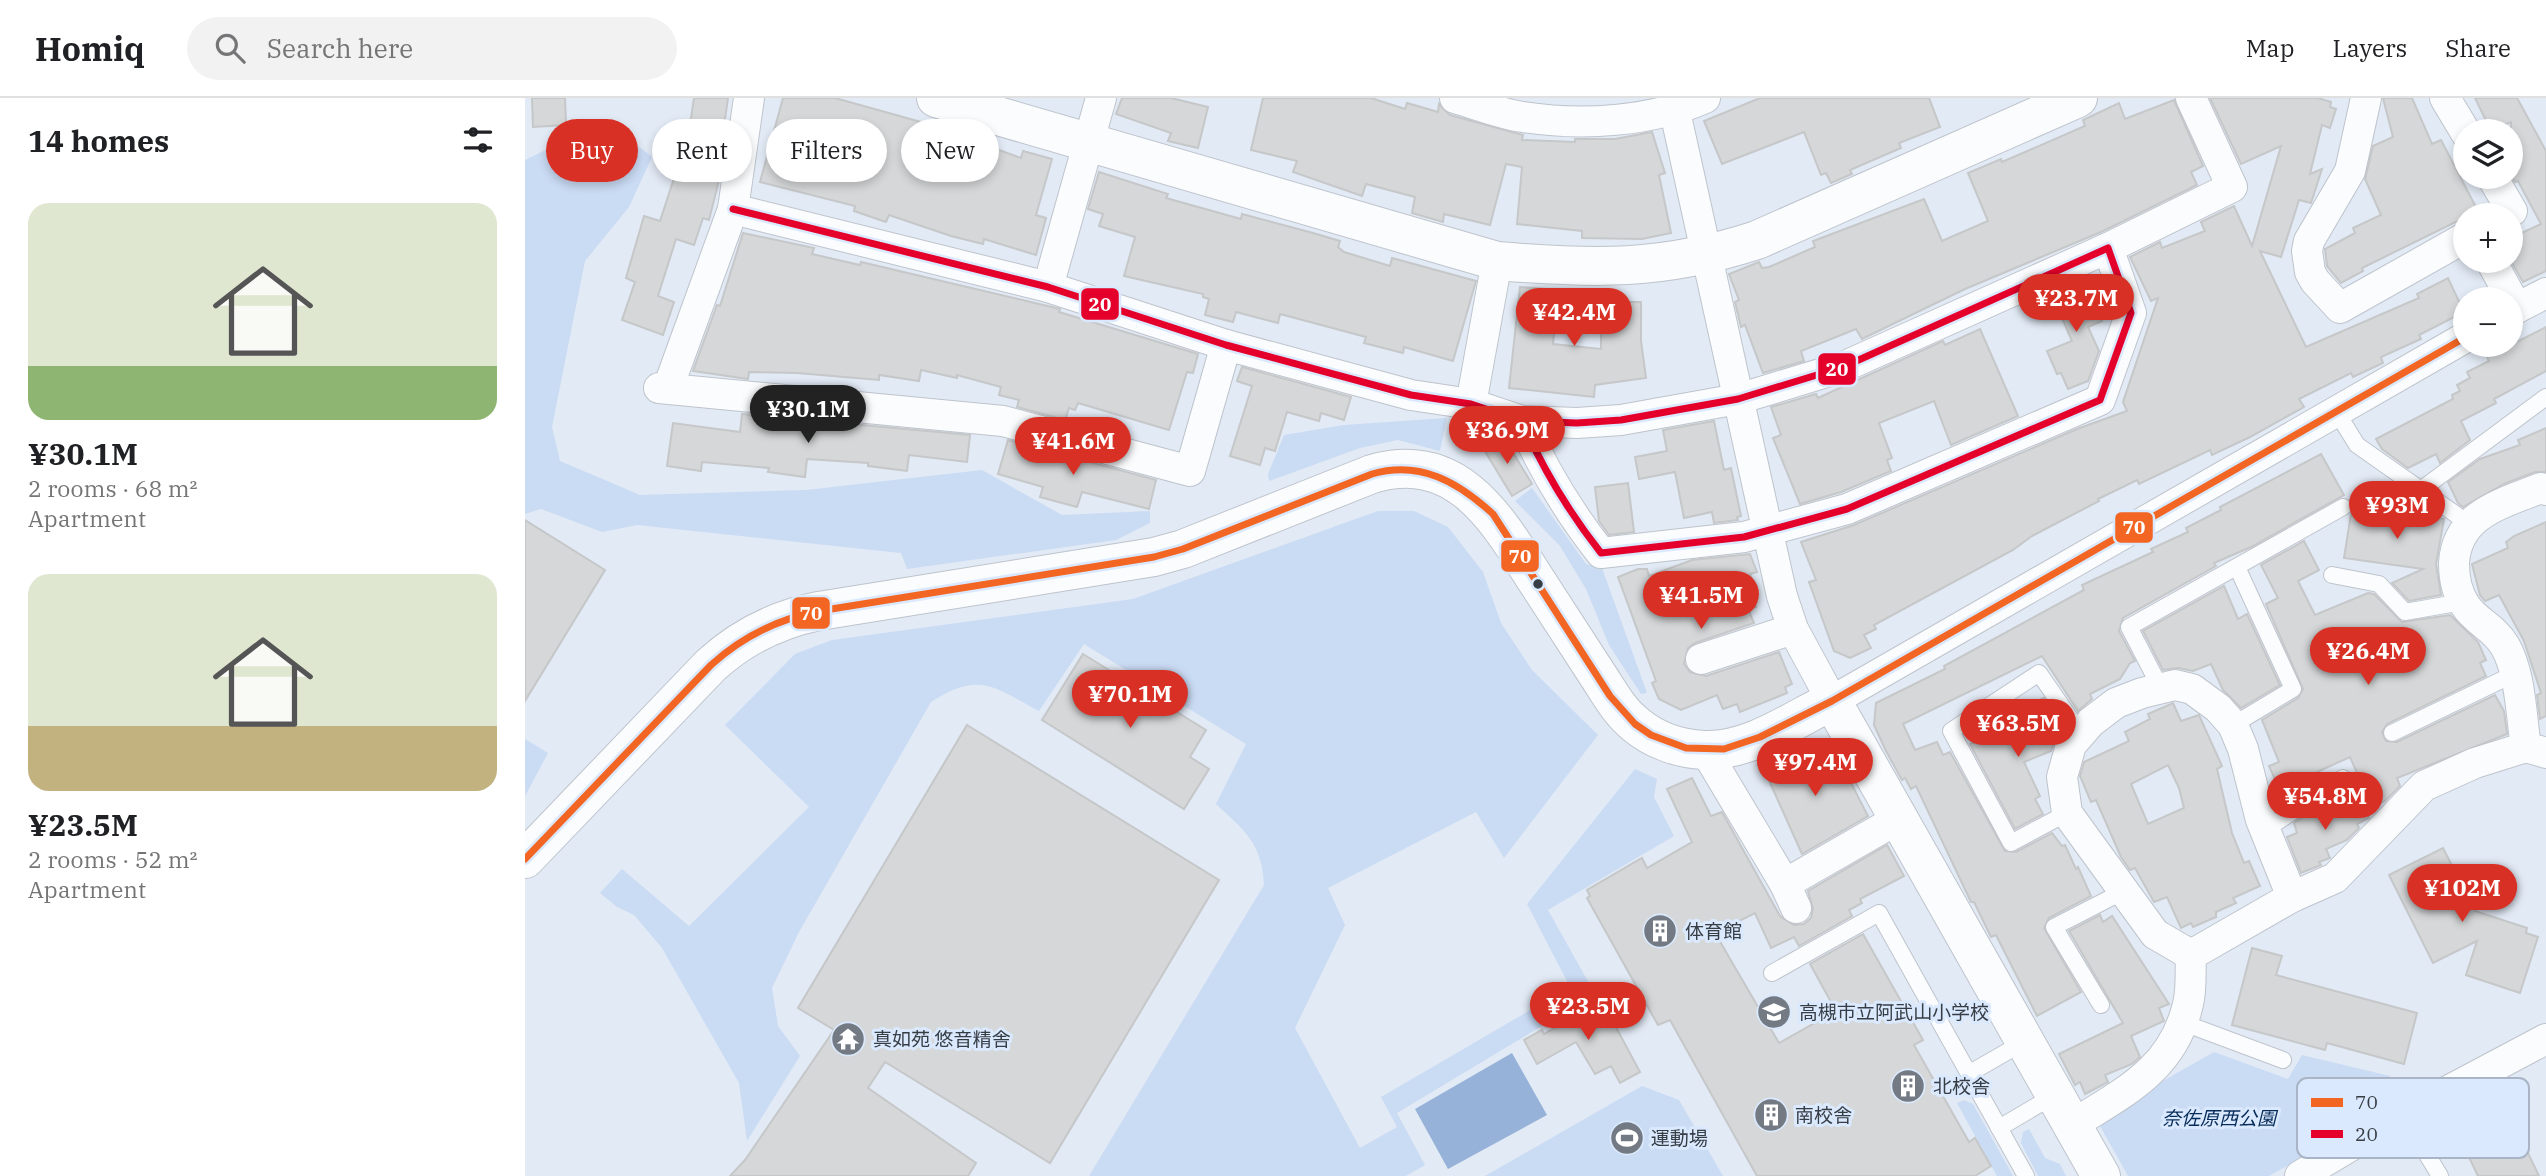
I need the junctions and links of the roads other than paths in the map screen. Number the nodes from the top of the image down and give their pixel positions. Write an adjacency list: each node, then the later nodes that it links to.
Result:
1 (749, 98): 13 (street)
2 (936, 98): 12 (street)
3 (1101, 98): 12 (street)
4 (1455, 98): 10 (street)
5 (1705, 98): 10 (street)
6 (2078, 98): 16 (street)
7 (2191, 98): 15 (street)
8 (2366, 98): 14 (street)
9 (2445, 98): 11 (street)
10 (1673, 105): 16 (street)
11 (2458, 119)
12 (1089, 142): 17 (street); 18 (street)
13 (733, 209): 18 (street); 22 (street)
14 (2453, 244)
15 (2108, 248): 24 (street); 32 (street)
16 (1707, 257): 17 (street); 24 (street)
17 (1497, 261): 25 (street)
18 (1048, 286): 22 (street)
19 (2546, 293): 20 (street)
20 (2523, 304)
21 (2453, 344): 26 (street)
22 (1226, 345): 25 (street)
23 (2546, 397): 28 (lane)
24 (1738, 399): 27 (street); 32 (street)
25 (1471, 404): 27 (street)
26 (2336, 411): 28 (lane); 40 (street)
27 (1522, 421): 32 (street)
28 (2422, 489): 31 (lane)
29 (2546, 490): 31 (street)
30 (2343, 507): 33 (lane)
31 (2468, 523): 35 (street)
32 (1769, 533): 36 (street)
33 (2237, 567): 39 (lane); 41 (lane)
34 (2332, 575): 35 (lane)
35 (2462, 601): 38 (street)
36 (1793, 629): 37 (street); 40 (street)
37 (1701, 659)
38 (2514, 674): 42 (lane); 45 (street)
39 (2160, 687): 41 (street); 43 (street)
40 (1832, 701): 44 (street); 48 (street)
41 (2233, 725): 49 (street)
42 (2392, 733)
43 (2081, 734): 47 (street); 47 (lane)
44 (1705, 750): 48 (street); 50 (street)
45 (2536, 750): 52 (street)
46 (2343, 778): 49 (lane)
47 (2067, 813): 51 (street)
48 (1898, 818): 58 (street)
49 (2265, 830): 52 (street)
50 (525, 859)
51 (2124, 891): 53 (street); 55 (lane)
52 (2292, 897): 53 (street)
53 (2190, 955): 56 (street)
54 (1772, 973): 60 (lane)
55 (2101, 1004)
56 (2181, 1022): 59 (lane); 62 (street)
57 (2546, 1039): 61 (street)
58 (2024, 1042): 60 (lane); 62 (street)
59 (2283, 1060)
60 (1969, 1073): 63 (lane)
61 (2472, 1078)
62 (2063, 1110): 63 (lane); 67 (street)
63 (1999, 1128): 66 (lane)
64 (2330, 1158): 68 (street)
65 (2429, 1158): 69 (lane)
66 (2025, 1176)
67 (2101, 1176)
68 (2300, 1176)
69 (2440, 1176)

